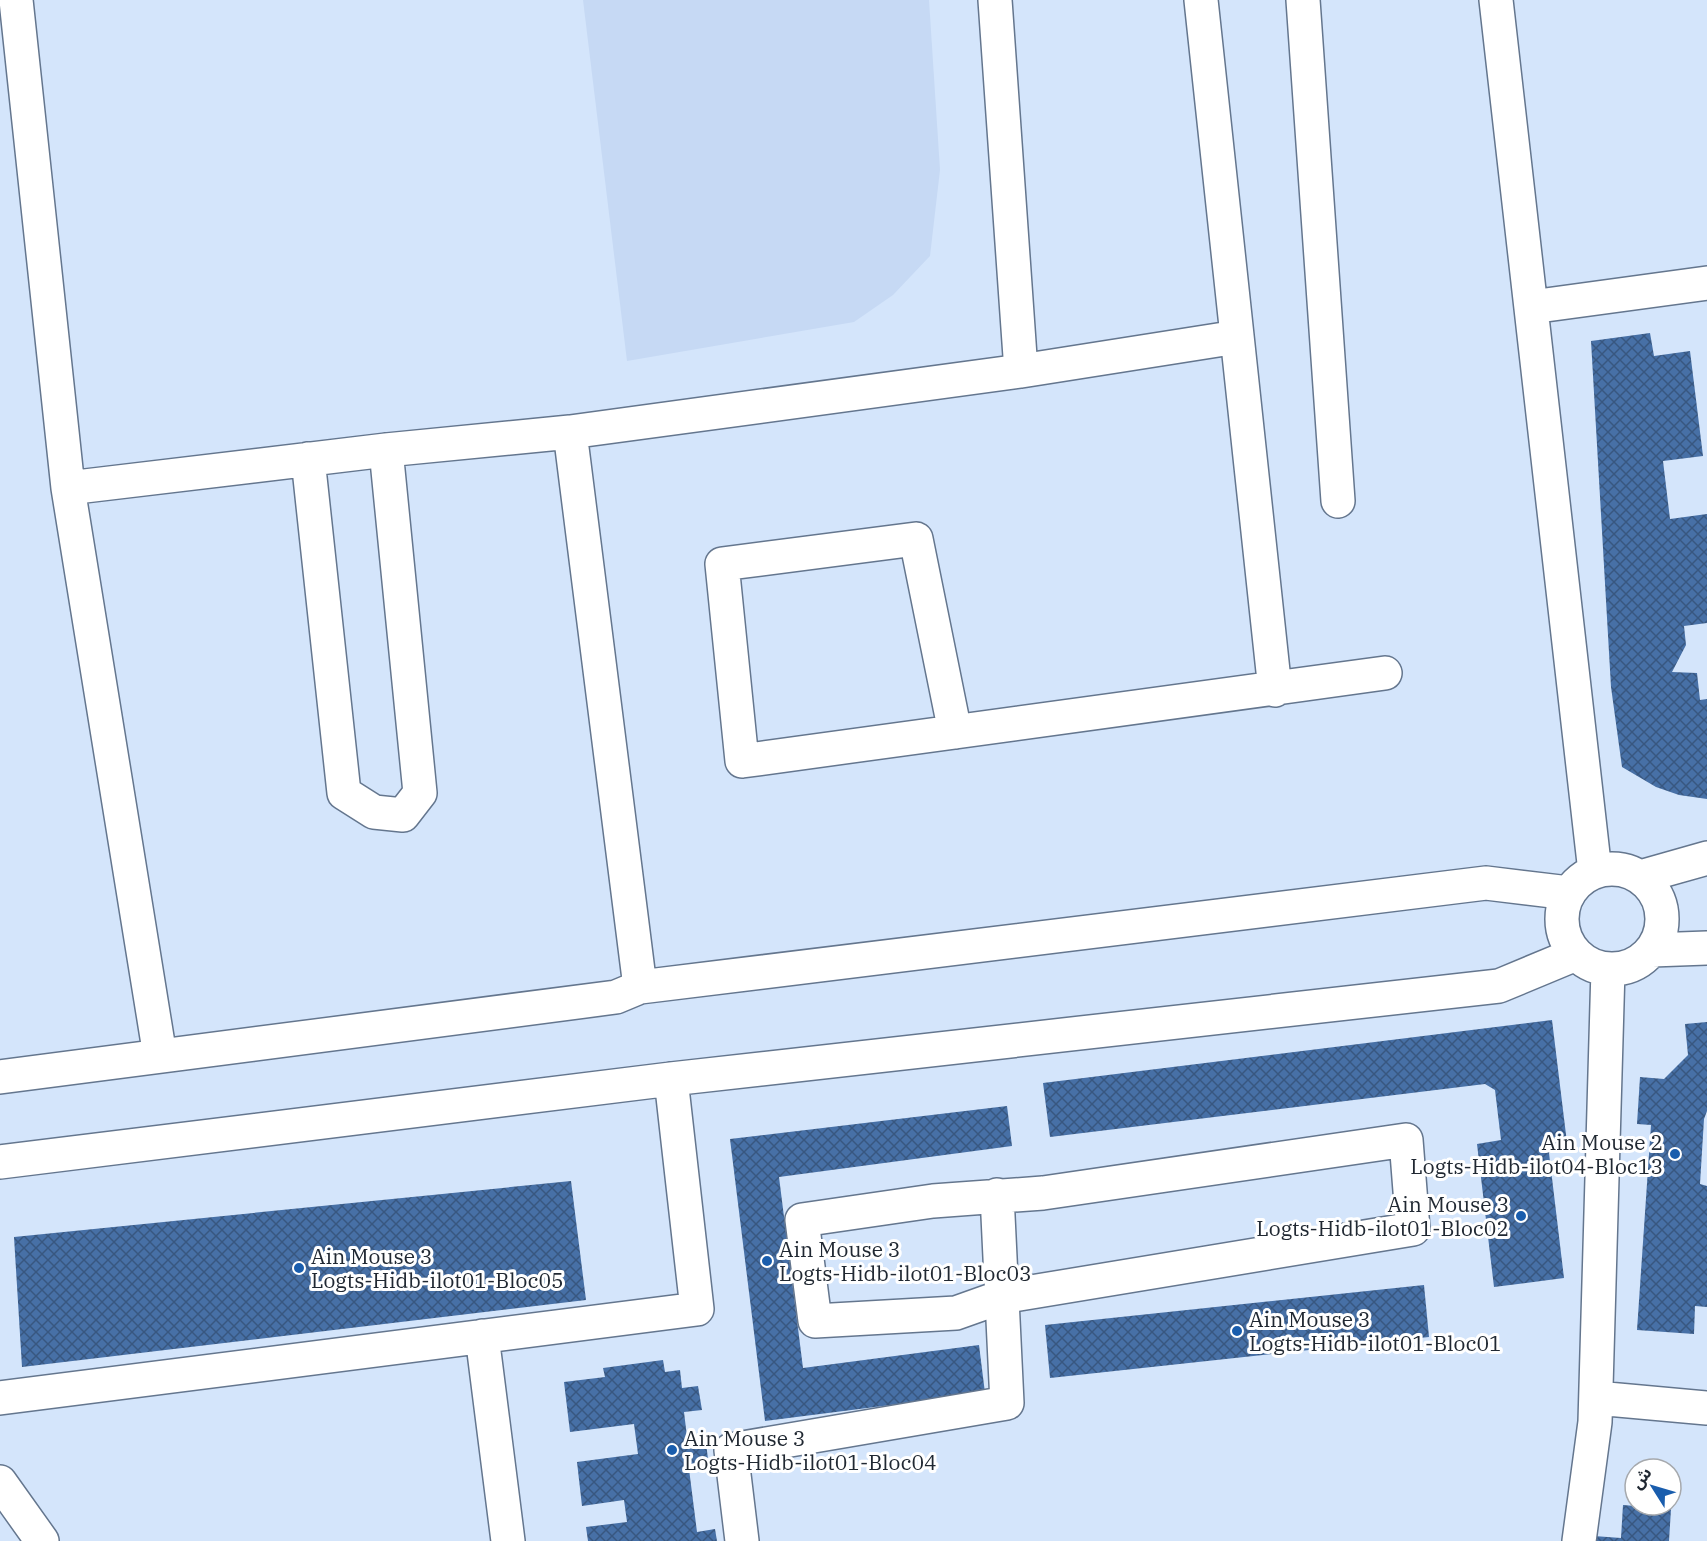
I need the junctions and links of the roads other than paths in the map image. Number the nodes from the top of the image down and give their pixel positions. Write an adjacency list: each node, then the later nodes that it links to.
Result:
1 (16, 0): 13 (street)
2 (995, 0): 9 (street)
3 (1201, 0): 8 (street)
4 (1303, 0): 14 (street)
5 (1496, 0): 7 (street)
6 (1707, 284): 7 (street)
7 (1531, 307): 19 (street)
8 (1237, 337): 9 (street); 16 (street)
9 (1020, 371): 10 (street)
10 (570, 432): 11 (street); 26 (street)
11 (386, 450): 12 (street); 12 (street)
12 (308, 459): 13 (street)
13 (68, 488): 27 (street)
14 (1338, 501)
15 (1385, 674): 16 (street)
16 (1275, 690): 17 (street)
17 (955, 732): 17 (street)
18 (1707, 858): 20 (street)
19 (1595, 872): 20 (street); 21 (street)
20 (1640, 877): 23 (street)
21 (1569, 894): 24 (street); 26 (street)
22 (1707, 948): 23 (street)
23 (1652, 950): 25 (street)
24 (1576, 954): 25 (street); 29 (street)
25 (1608, 969): 35 (street)
26 (640, 987): 27 (street)
27 (160, 1056): 28 (street)
28 (0, 1077)
29 (671, 1079): 30 (street); 33 (street)
30 (0, 1162)
31 (997, 1195): 32 (street); 32 (street); 32 (street)
32 (1001, 1297): 40 (street)
33 (482, 1336): 34 (street); 39 (street)
34 (0, 1398)
35 (1596, 1398): 36 (street); 41 (street)
36 (1707, 1408)
37 (0, 1482): 38 (street)
38 (42, 1541)
39 (508, 1541)
40 (742, 1541)
41 (1579, 1541)

